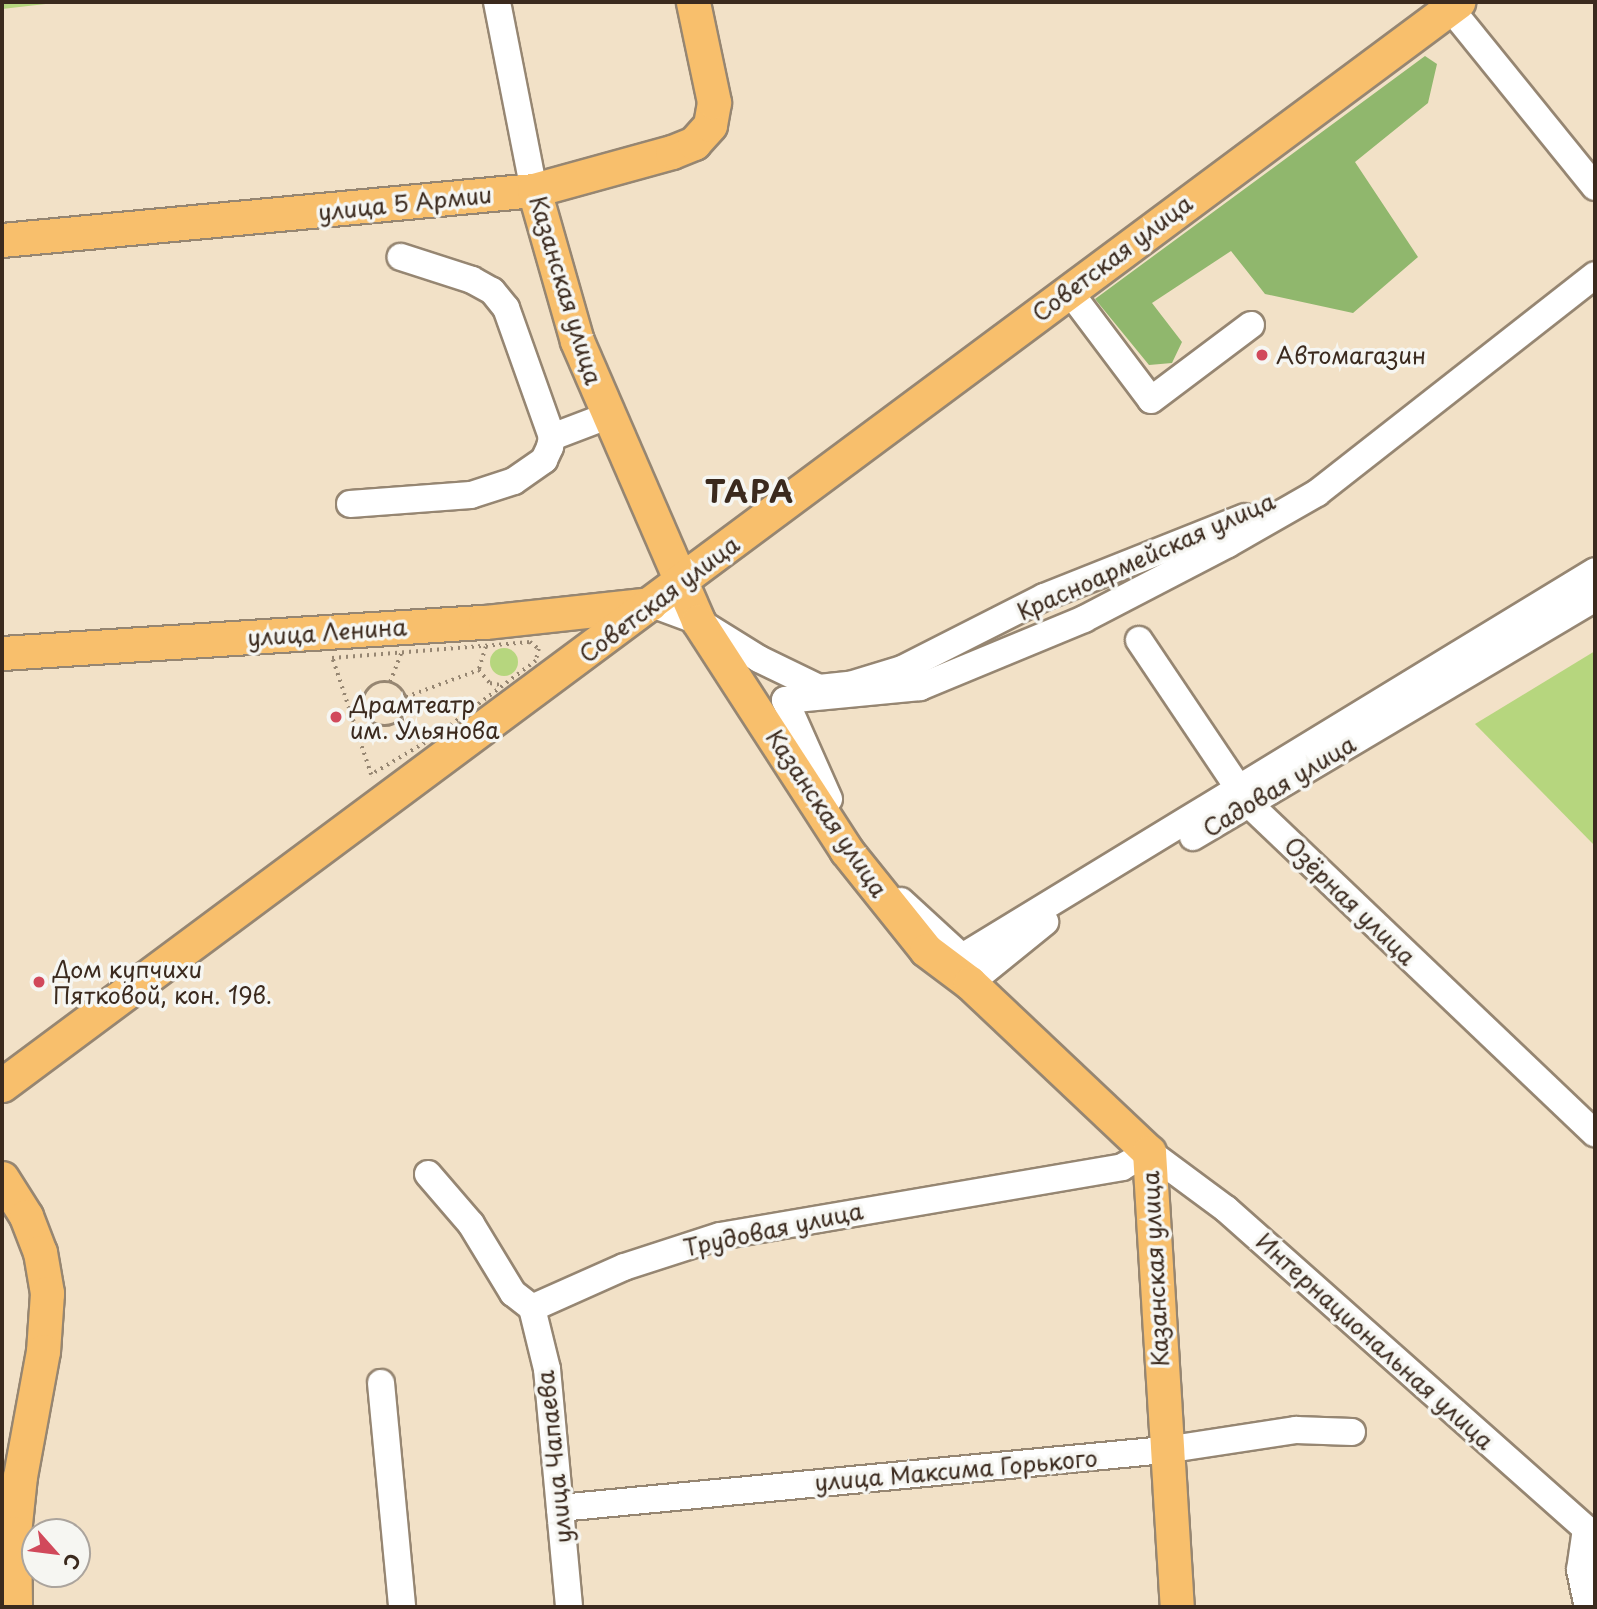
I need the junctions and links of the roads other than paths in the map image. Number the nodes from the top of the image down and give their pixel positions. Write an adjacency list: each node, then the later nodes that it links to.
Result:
1 (497, 2): 5 (street, Казанская улица)
2 (693, 2): 5 (main road, улица 5 Армии)
3 (1454, 5): 4 (street); 10 (main road, Советская улица)
4 (1595, 187)
5 (534, 190): 6 (main road, улица 5 Армии); 12 (main road, Казанская улица)
6 (2, 240)
7 (401, 257): 13 (street)
8 (1595, 258): 19 (street, Красноармейская улица)
9 (1595, 275): 22 (street)
10 (1069, 291): 11 (street); 16 (main road, Советская улица)
11 (1251, 325)
12 (607, 416): 13 (street); 16 (main road, Казанская улица)
13 (552, 437): 14 (street)
14 (350, 504)
15 (1595, 571): 22 (street)
16 (683, 581): 18 (main road, Советская улица); 19 (main road, Казанская улица)
17 (1595, 598): 22 (street, Садовая улица)
18 (652, 604): 19 (street, Красноармейская улица); 21 (main road, улица Ленина); 24 (main road, Советская улица)
19 (698, 621): 23 (main road, Казанская улица)
20 (1139, 640): 22 (street, Озёрная улица)
21 (2, 653)
22 (1244, 797): 23 (street, Садовая улица); 25 (street, Озёрная улица)
23 (970, 983): 26 (main road, Казанская улица)
24 (10, 1075)
25 (1595, 1133)
26 (1149, 1152): 29 (street, Трудовая улица); 32 (main road, Казанская улица); 34 (street, Интернациональная улица)
27 (428, 1174): 29 (street)
28 (2, 1178): 35 (main road)
29 (532, 1308): 33 (street, улица Чапаева)
30 (381, 1383): 36 (street)
31 (1352, 1433): 32 (street, улица Максима Горького)
32 (1165, 1450): 33 (street, улица Максима Горького); 38 (main road, Казанская улица)
33 (560, 1508): 37 (street, улица Чапаева)
34 (1591, 1533): 39 (street)
35 (15, 1607)
36 (402, 1607)
37 (569, 1607)
38 (1177, 1607)
39 (1588, 1607)

